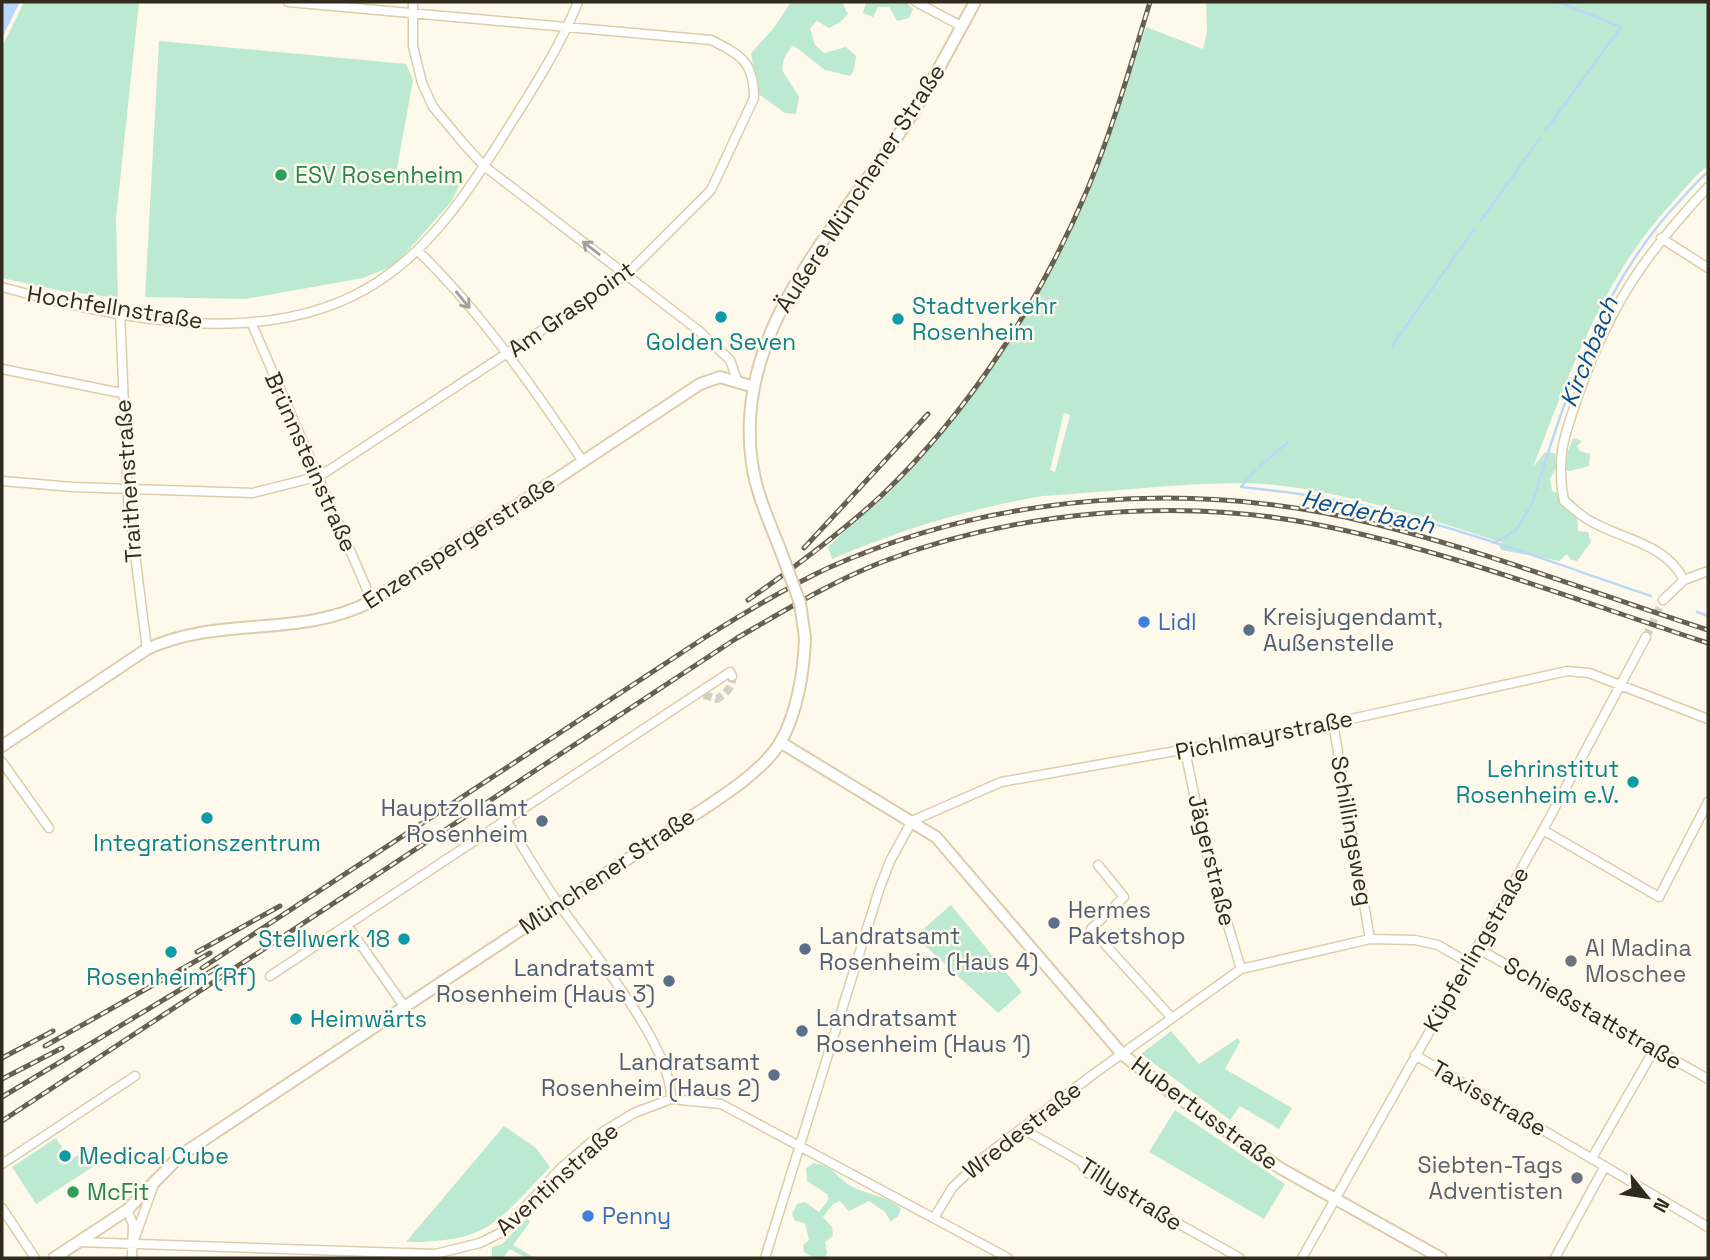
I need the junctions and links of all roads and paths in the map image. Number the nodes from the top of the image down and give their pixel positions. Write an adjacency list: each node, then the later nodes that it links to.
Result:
1 (288, 2): 6 (street, Am Graspoint)
2 (413, 2): 6 (street)
3 (578, 2): 7 (street, Hochfellnstraße)
4 (916, 2): 8 (street)
5 (975, 2): 8 (main road, Äußere Münchener Straße)
6 (413, 12): 7 (street, Am Graspoint); 9 (street)
7 (569, 25): 9 (street, Hochfellnstraße); 14 (street, Am Graspoint)
8 (961, 26): 21 (main road, Äußere Münchener Straße)
9 (484, 166): 12 (street, Hochfellnstraße); 14 (street, one-way to 9)
10 (1708, 187): 11 (street)
11 (1661, 237): 13 (street); 28 (street)
12 (416, 250): 17 (street, Hochfellnstraße); 18 (street, one-way to 18)
13 (1708, 268)
14 (626, 275): 18 (street, Am Graspoint); 20 (street)
15 (2, 287): 16 (street, Hochfellnstraße)
16 (120, 312): 17 (street, Hochfellnstraße); 22 (street, Traithenstraße)
17 (251, 322): 24 (street, Brünnsteinstraße)
18 (506, 354): 23 (street); 24 (street, Am Graspoint)
19 (2, 369): 22 (street)
20 (737, 380): 21 (main road, Enzenspergerstraße); 23 (main road, Enzenspergerstraße)
21 (754, 387): 37 (main road, Äußere Münchener Straße, bridge)
22 (121, 393): 26 (street, Traithenstraße)
23 (582, 460): 30 (main road, Enzenspergerstraße)
24 (320, 476): 26 (street, Am Graspoint); 30 (street, Brünnsteinstraße)
25 (2, 481): 26 (street, Am Graspoint)
26 (127, 489): 32 (street, Traithenstraße)
27 (1708, 571): 28 (street)
28 (1684, 580): 29 (street)
29 (1663, 600)
30 (372, 601): 32 (main road, Enzenspergerstraße)
31 (1646, 637): 34 (street, Küpferlingstraße)
32 (147, 649): 38 (main road, Enzenspergerstraße)
33 (732, 676): 43 (street)
34 (1618, 687): 35 (street, Pichlmayrstraße); 36 (street, Pichlmayrstraße); 46 (street, Küpferlingstraße)
35 (1708, 719)
36 (1333, 723): 39 (street, Pichlmayrstraße); 50 (street, Schillingsweg)
37 (780, 743): 44 (main road, Hubertusstraße); 48 (main road, Münchener Straße)
38 (2, 746)
39 (1185, 751): 44 (street, Pichlmayrstraße); 53 (street, Jägerstraße)
40 (2, 762): 45 (street)
41 (1708, 802): 42 (street)
42 (1706, 817): 46 (street)
43 (506, 821): 48 (street); 49 (street)
44 (912, 821): 58 (main road, Hubertusstraße); 64 (street)
45 (48, 828)
46 (1543, 830): 51 (street, Küpferlingstraße)
47 (1098, 865): 56 (street)
48 (559, 904): 55 (main road, Münchener Straße); 62 (street)
49 (347, 925): 54 (street); 55 (street)
50 (1370, 939): 52 (street); 53 (street)
51 (1478, 948): 52 (street, Küpferlingstraße); 57 (street, Schießstattstraße)
52 (1469, 963): 59 (street, Küpferlingstraße)
53 (1241, 969): 56 (street, Wredestraße)
54 (270, 976)
55 (404, 1006): 68 (main road, Münchener Straße)
56 (1171, 1017): 58 (street, Wredestraße)
57 (1655, 1048): 61 (street, Schießstattstraße); 65 (street)
58 (1122, 1054): 63 (street, Wredestraße); 69 (main road, Hubertusstraße)
59 (1415, 1055): 65 (street, Taxisstraße); 69 (street, Küpferlingstraße)
60 (135, 1076): 66 (street)
61 (1708, 1079)
62 (671, 1099): 64 (street, Aventinstraße); 76 (street, Aventinstraße)
63 (1023, 1129): 72 (street, Wredestraße); 82 (street, Tillystraße)
64 (800, 1145): 72 (street, Aventinstraße); 80 (street)
65 (1592, 1158): 67 (street, Taxisstraße)
66 (2, 1164)
67 (1605, 1166): 73 (street, Taxisstraße); 85 (street)
68 (154, 1184): 71 (main road, Münchener Straße); 75 (street, Münchener Straße)
69 (1335, 1199): 83 (street, Küpferlingstraße); 84 (main road, Hubertusstraße)
70 (2, 1208): 77 (street)
71 (127, 1210): 74 (main road, Münchener Straße); 75 (street, Münchener Straße)
72 (934, 1218): 81 (street, Aventinstraße)
73 (1708, 1227)
74 (79, 1242): 75 (street, Aventinstraße); 78 (main road, Münchener Straße)
75 (133, 1243): 76 (street, Aventinstraße); 79 (street, Münchener Straße)
76 (398, 1255)
77 (35, 1258)
78 (54, 1258)
79 (132, 1258)
80 (765, 1258)
81 (1008, 1258)
82 (1240, 1258)
83 (1302, 1258)
84 (1441, 1258)
85 (1555, 1258)

